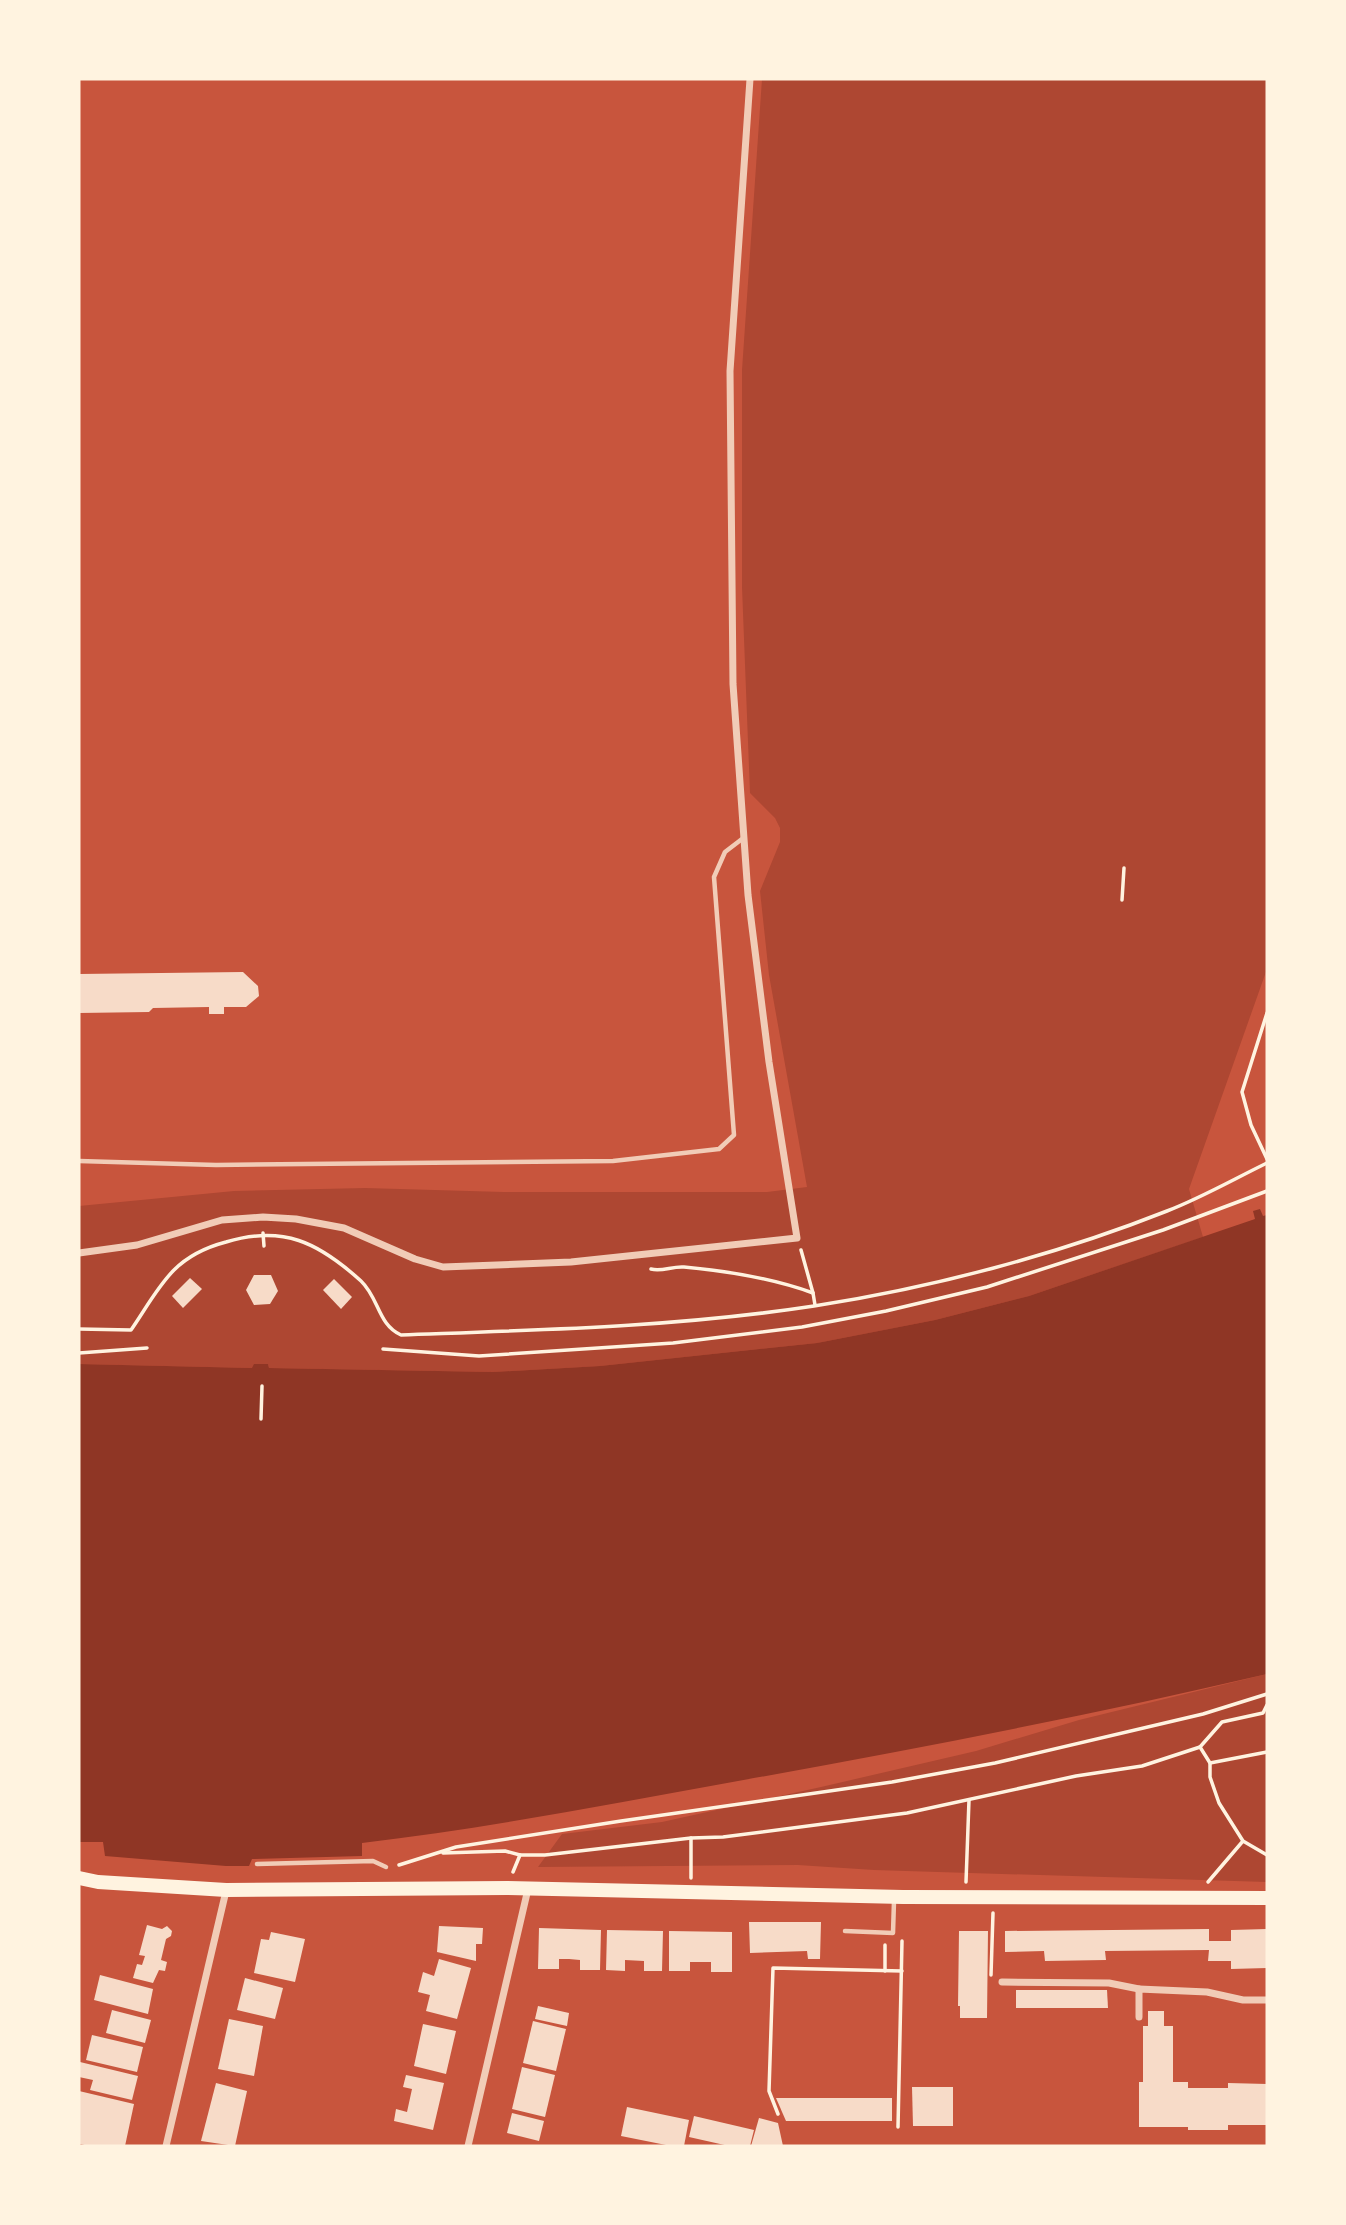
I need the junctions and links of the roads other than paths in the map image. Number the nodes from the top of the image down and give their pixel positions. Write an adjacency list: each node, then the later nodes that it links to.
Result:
1 (750, 79): 2 (street)
2 (742, 839): 3 (lane); 4 (street)
3 (79, 1161)
4 (79, 1253)
5 (257, 1864): 6 (lane)
6 (386, 1867)
7 (79, 1878): 9 (main road)
8 (528, 1889): 9 (main road); 10 (main road); 18 (street)
9 (226, 1890): 17 (street)
10 (894, 1896): 11 (main road); 12 (lane)
11 (1267, 1898)
12 (845, 1931)
13 (1002, 1982): 14 (street)
14 (1139, 1989): 15 (street); 16 (street)
15 (1267, 2000)
16 (1139, 2017)
17 (166, 2146)
18 (469, 2146)

